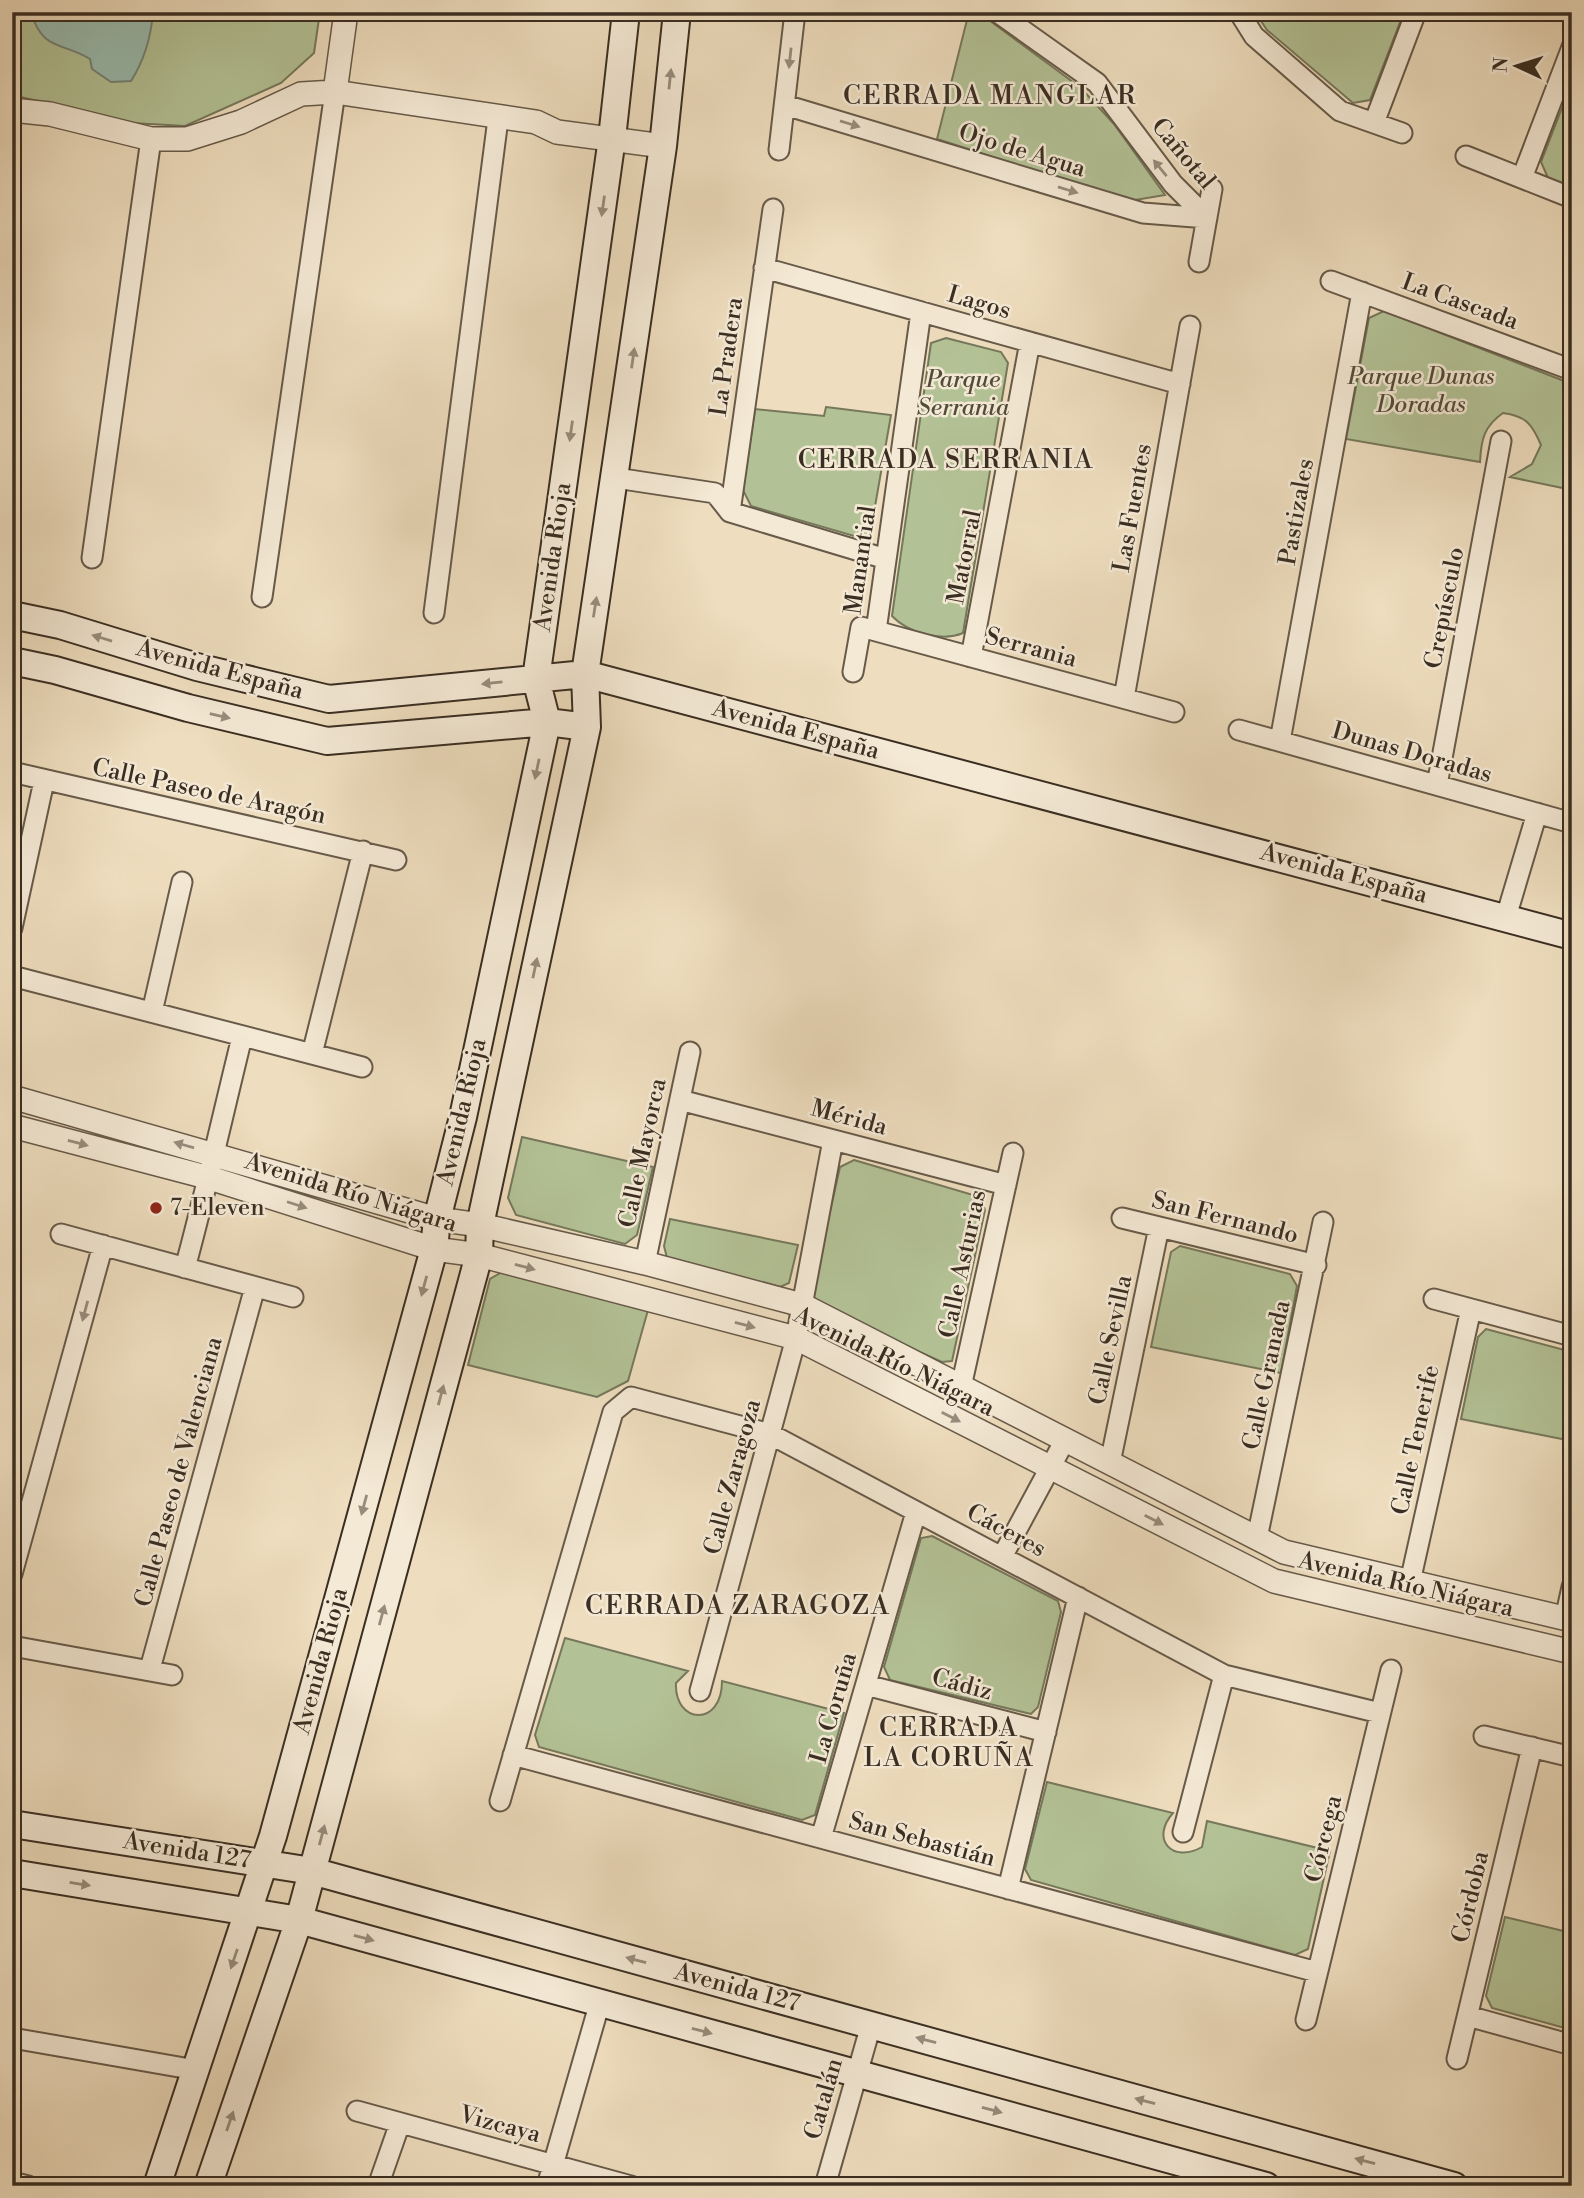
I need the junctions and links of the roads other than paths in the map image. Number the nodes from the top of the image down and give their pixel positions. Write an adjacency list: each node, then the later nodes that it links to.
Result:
1 (346, 12): 9 (street)
2 (626, 12): 15 (main road, Avenida Rioja)
3 (677, 12): 17 (main road, Avenida Rioja, one-way to 3)
4 (795, 12): 10 (street, one-way to 10)
5 (997, 12): 24 (street, Cañotal, one-way to 5)
6 (1239, 12): 13 (street)
7 (1416, 12): 13 (street)
8 (1572, 47): 20 (street)
9 (335, 92): 12 (street); 16 (street); 39 (street)
10 (785, 104): 18 (street); 24 (street, Ojo de Agua, one-way to 24)
11 (12, 110): 16 (street)
12 (498, 119): 15 (street); 40 (street)
13 (1374, 123): 14 (street)
14 (1402, 133)
15 (612, 138): 17 (street); 48 (main road, Avenida Rioja, one-way to 48)
16 (151, 139): 37 (street)
17 (663, 146): 35 (main road, Avenida Rioja, one-way to 17)
18 (779, 150)
19 (1466, 156): 20 (street)
20 (1522, 178): 22 (street)
21 (1212, 189): 24 (street)
22 (1572, 198)
23 (773, 209): 26 (street, La Pradera)
24 (1207, 218): 25 (street)
25 (1199, 262)
26 (764, 268): 29 (street, Lagos); 36 (street, La Pradera)
27 (1331, 281): 28 (street, La Cascada)
28 (1362, 292): 32 (street, La Cascada); 55 (street, Pastizales)
29 (920, 312): 31 (street, Lagos); 38 (street, Manantial)
30 (1191, 326): 33 (street, Las Fuentes)
31 (1030, 342): 33 (street, Lagos); 43 (street, Matorral)
32 (1572, 370)
33 (1180, 384): 49 (street, Las Fuentes)
34 (1501, 441): 58 (street, Crepúsculo)
35 (616, 478): 36 (street); 47 (main road, Avenida Rioja, one-way to 35)
36 (730, 512): 38 (street)
37 (92, 558)
38 (886, 559): 42 (street, Manantial)
39 (262, 597)
40 (434, 613)
41 (12, 615): 45 (main road, Avenida España, one-way to 41)
42 (876, 631): 43 (street, Serrania); 46 (street, Manantial)
43 (971, 657): 49 (street, Serrania)
44 (12, 661): 50 (main road, Avenida España)
45 (197, 667): 48 (main road, Avenida España, one-way to 45); 50 (main road)
46 (853, 672)
47 (585, 674): 48 (main road, Avenida España); 53 (main road, Avenida Rioja); 64 (main road, Avenida España)
48 (536, 679): 52 (main road, Avenida Rioja)
49 (1124, 698): 51 (street, Serrania)
50 (188, 708): 52 (main road, Avenida España, one-way to 52)
51 (1174, 712)
52 (547, 722): 53 (main road, Avenida España); 69 (main road, Avenida Rioja, one-way to 69)
53 (587, 727): 70 (main road, Avenida Rioja, one-way to 53)
54 (1240, 730): 55 (street, Dunas Doradas)
55 (1280, 741): 58 (street, Dunas Doradas)
56 (12, 772): 57 (street, Calle Paseo de Aragón)
57 (44, 781): 61 (street, Calle Paseo de Aragón); 65 (street)
58 (1437, 785): 59 (street, Dunas Doradas)
59 (1537, 813): 60 (street, Dunas Doradas); 64 (street)
60 (1572, 823)
61 (363, 851): 62 (street, Calle Paseo de Aragón); 73 (street)
62 (396, 860)
63 (182, 882): 68 (street)
64 (1506, 917): 66 (main road, Avenida España)
65 (12, 928)
66 (1572, 936)
67 (12, 976): 68 (street)
68 (152, 1012): 71 (street)
69 (481, 1028): 70 (main road); 77 (main road, Avenida Rioja)
70 (521, 1034): 78 (main road, Avenida Rioja)
71 (242, 1037): 73 (street); 81 (street)
72 (690, 1052): 76 (street, Calle Mayorca)
73 (312, 1054): 74 (street)
74 (362, 1067)
75 (12, 1097): 81 (street, Avenida Río Niágara, one-way to 75)
76 (680, 1100): 80 (street, Mérida); 94 (street, Calle Mayorca)
77 (463, 1117): 78 (main road); 86 (main road, Avenida Rioja)
78 (504, 1125): 88 (main road, Avenida Rioja)
79 (12, 1126): 83 (street, Avenida Río Niágara, one-way to 83)
80 (833, 1140): 84 (street, Mérida); 100 (street, Calle Zaragoza)
81 (212, 1153): 83 (street); 86 (street, Avenida Río Niágara)
82 (1013, 1153): 84 (street, Calle Asturias)
83 (210, 1178): 92 (street, Avenida Río Niágara, one-way to 92); 96 (street)
84 (1006, 1185): 104 (street, Calle Asturias)
85 (1122, 1218): 89 (street, San Fernando)
86 (438, 1219): 88 (street, Avenida Río Niágara); 92 (main road, Avenida Rioja)
87 (1323, 1222): 95 (street, Calle Granada)
88 (480, 1225): 93 (main road, Avenida Rioja); 94 (street, Avenida Río Niágara)
89 (1159, 1227): 95 (street, San Fernando); 107 (street, Calle Sevilla)
90 (61, 1234): 91 (street)
91 (103, 1245): 96 (street); 112 (street, one-way to 112)
92 (434, 1249): 93 (street, Avenida Río Niágara); 135 (main road, Avenida Rioja, one-way to 135)
93 (479, 1255): 103 (street, Avenida Río Niágara, one-way to 103); 136 (main road, Avenida Rioja, one-way to 93)
94 (645, 1263): 100 (street, Avenida Río Niágara)
95 (1315, 1265): 110 (street, Calle Granada)
96 (185, 1268): 97 (street)
97 (255, 1287): 98 (street); 119 (street, Calle Paseo de Valenciana)
98 (293, 1297)
99 (1434, 1300): 101 (street)
100 (802, 1305): 103 (street, Calle Zaragoza); 104 (street, Avenida Río Niágara)
101 (1471, 1309): 102 (street); 113 (street, Calle Tenerife)
102 (1572, 1336)
103 (796, 1338): 105 (street, Calle Zaragoza); 108 (street, Avenida Río Niágara, one-way to 108)
104 (961, 1387): 106 (street, Avenida Río Niágara)
105 (769, 1434): 109 (street, Cáceres); 124 (street, Calle Zaragoza); 129 (street, Cáceres)
106 (1065, 1440): 107 (street, Avenida Río Niágara); 108 (street)
107 (1110, 1463): 110 (street, Avenida Río Niágara)
108 (1051, 1468): 111 (street); 118 (street, Avenida Río Niágara, one-way to 118)
109 (916, 1512): 111 (street, Cáceres); 123 (street, La Coruña)
110 (1258, 1538): 113 (street, Avenida Río Niágara)
111 (1002, 1557): 115 (street, Cáceres)
112 (12, 1574)
113 (1410, 1582): 116 (street, Avenida Río Niágara)
114 (1572, 1587): 116 (street)
115 (1078, 1597): 122 (street, Cáceres); 126 (street)
116 (1568, 1620)
117 (12, 1646): 119 (street)
118 (1572, 1652)
119 (150, 1669): 121 (street)
120 (1391, 1670): 125 (street, Córcega)
121 (172, 1675)
122 (1224, 1675): 125 (street, Cáceres); 133 (street)
123 (866, 1685): 126 (street, Cádiz); 134 (street, La Coruña)
124 (700, 1691)
125 (1380, 1713): 141 (street, Córcega)
126 (1046, 1732): 138 (street)
127 (1484, 1736): 128 (street)
128 (1532, 1747): 130 (street); 143 (street, Córdoba)
129 (513, 1755): 131 (street); 134 (street, San Sebastián)
130 (1572, 1757)
131 (500, 1801)
132 (12, 1824): 135 (main road, Avenida 127)
133 (1183, 1832)
134 (821, 1838): 138 (street, San Sebastián)
135 (265, 1864): 136 (main road, Avenida 127); 139 (main road, Avenida Rioja)
136 (312, 1871): 140 (main road, Avenida Rioja); 145 (main road, Avenida 127, one-way to 136)
137 (12, 1873): 139 (main road, Avenida 127, one-way to 139)
138 (1008, 1889): 141 (street, San Sebastián)
139 (250, 1911): 140 (main road, Avenida 127); 149 (main road, Avenida Rioja, one-way to 149)
140 (299, 1920): 142 (main road, Avenida 127, one-way to 142); 157 (main road, Avenida Rioja, one-way to 140)
141 (1317, 1972): 144 (street, Córcega)
142 (600, 2003): 150 (main road, Avenida 127, one-way to 150); 153 (street)
143 (1468, 2016): 147 (street); 148 (street, Córdoba)
144 (1306, 2020)
145 (871, 2025): 150 (street, Catalán); 163 (main road, Avenida 127, one-way to 145)
146 (12, 2038): 149 (street)
147 (1572, 2045)
148 (1457, 2059)
149 (196, 2070): 156 (main road, Avenida Rioja)
150 (856, 2073): 161 (street, Catalán); 162 (main road, Avenida 127, one-way to 162)
151 (357, 2111): 152 (street, Vizcaya)
152 (400, 2123): 153 (street, Vizcaya); 158 (street)
153 (554, 2165): 159 (street); 160 (street, Vizcaya)
154 (12, 2182): 155 (street)
155 (28, 2186)
156 (157, 2186)
157 (208, 2186)
158 (378, 2186)
159 (547, 2186)
160 (631, 2186)
161 (825, 2186)
162 (1266, 2186)
163 (1454, 2186)

